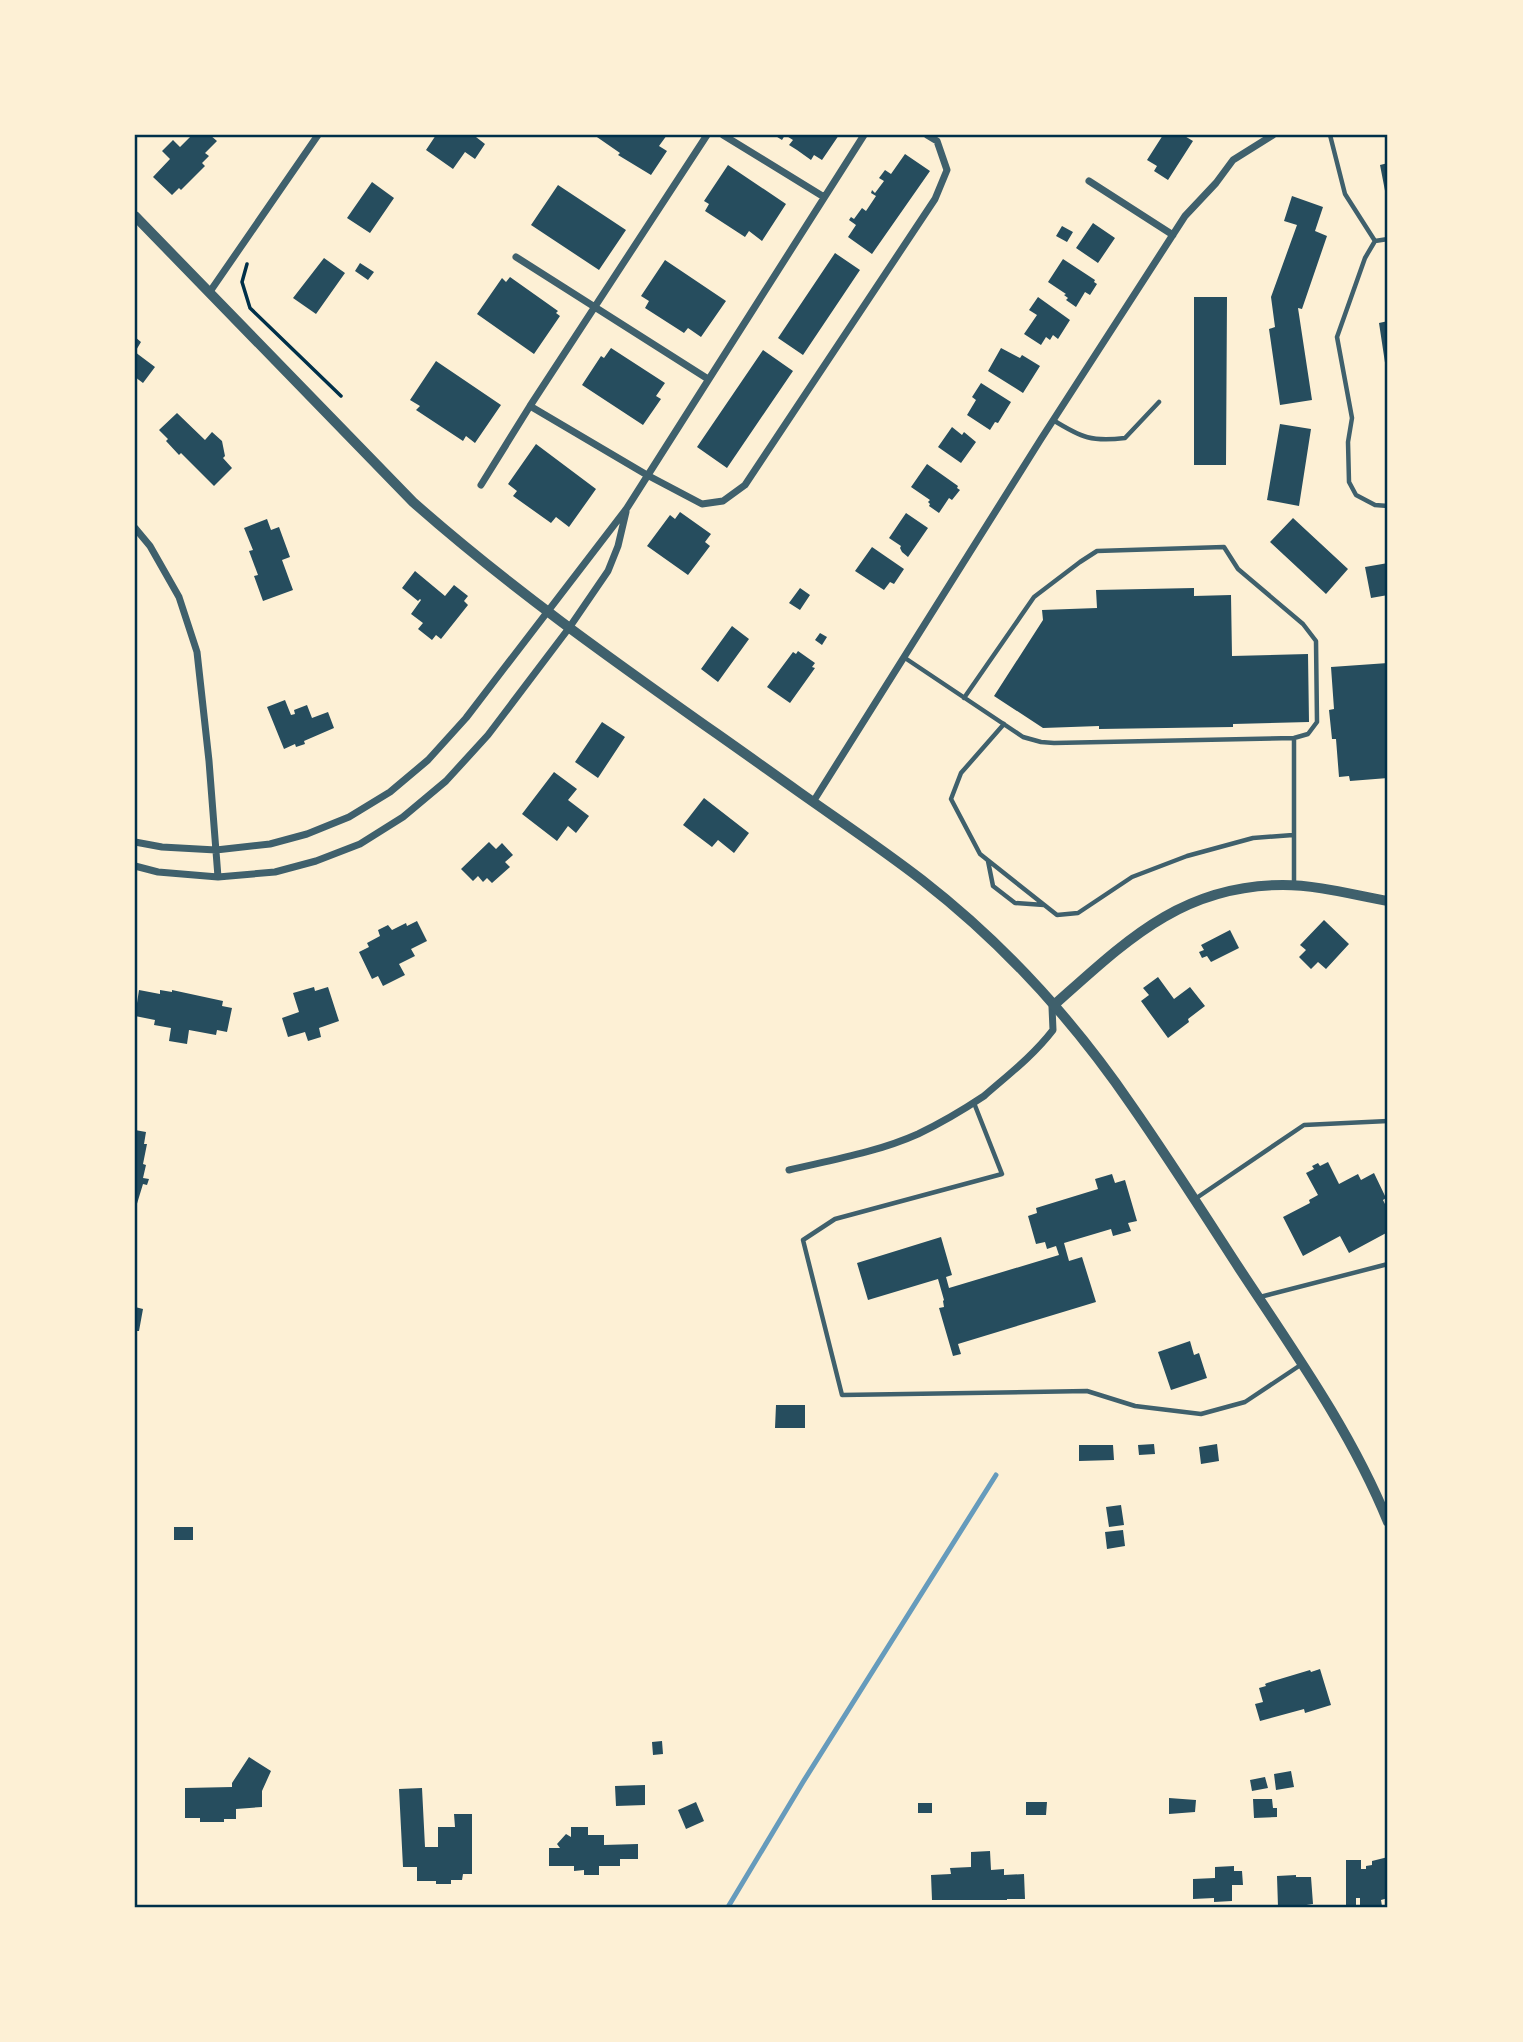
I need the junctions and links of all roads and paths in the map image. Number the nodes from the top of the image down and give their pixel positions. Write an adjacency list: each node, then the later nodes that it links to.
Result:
1 (318, 135): 16 (street)
2 (707, 135): 17 (street)
3 (723, 135): 9 (street)
4 (864, 135): 9 (street)
5 (927, 135): 23 (street)
6 (1273, 135): 11 (street)
7 (1330, 135): 13 (lane)
8 (1089, 181): 11 (street)
9 (824, 197): 18 (street)
10 (135, 216): 16 (street)
11 (1173, 235): 22 (street)
12 (1388, 239): 13 (lane)
13 (1375, 241): 25 (lane)
14 (516, 257): 17 (street)
15 (247, 264): 19 (path)
16 (209, 293): 28 (street)
17 (595, 307): 18 (street); 21 (street)
18 (708, 379): 23 (street)
19 (341, 397)
20 (1159, 402): 22 (lane)
21 (530, 406): 23 (street); 24 (street)
22 (1054, 420): 30 (street)
23 (647, 475): 26 (street)
24 (481, 485)
25 (1388, 506)
26 (627, 508): 28 (street); 29 (street)
27 (135, 528): 37 (street)
28 (548, 613): 29 (street); 37 (street)
29 (569, 628): 34 (street); 40 (street)
30 (905, 658): 31 (lane); 34 (street)
31 (964, 698): 32 (lane); 33 (lane)
32 (1004, 724): 33 (lane); 38 (lane)
33 (1294, 738): 35 (lane)
34 (813, 802): 44 (street)
35 (1293, 835): 41 (lane); 43 (lane)
36 (135, 842): 37 (street)
37 (216, 850): 40 (street)
38 (988, 860): 43 (lane); 43 (lane)
39 (135, 866): 40 (street)
40 (218, 877)
41 (1294, 886): 42 (street); 44 (street)
42 (1388, 901)
43 (1044, 905)
44 (1054, 1005): 45 (street); 48 (street)
45 (974, 1102): 47 (street); 51 (lane)
46 (1388, 1121): 48 (lane)
47 (789, 1170)
48 (1194, 1199): 50 (street)
49 (1388, 1264): 50 (lane)
50 (1259, 1297): 51 (street)
51 (1302, 1364): 52 (street)
52 (1388, 1522)

